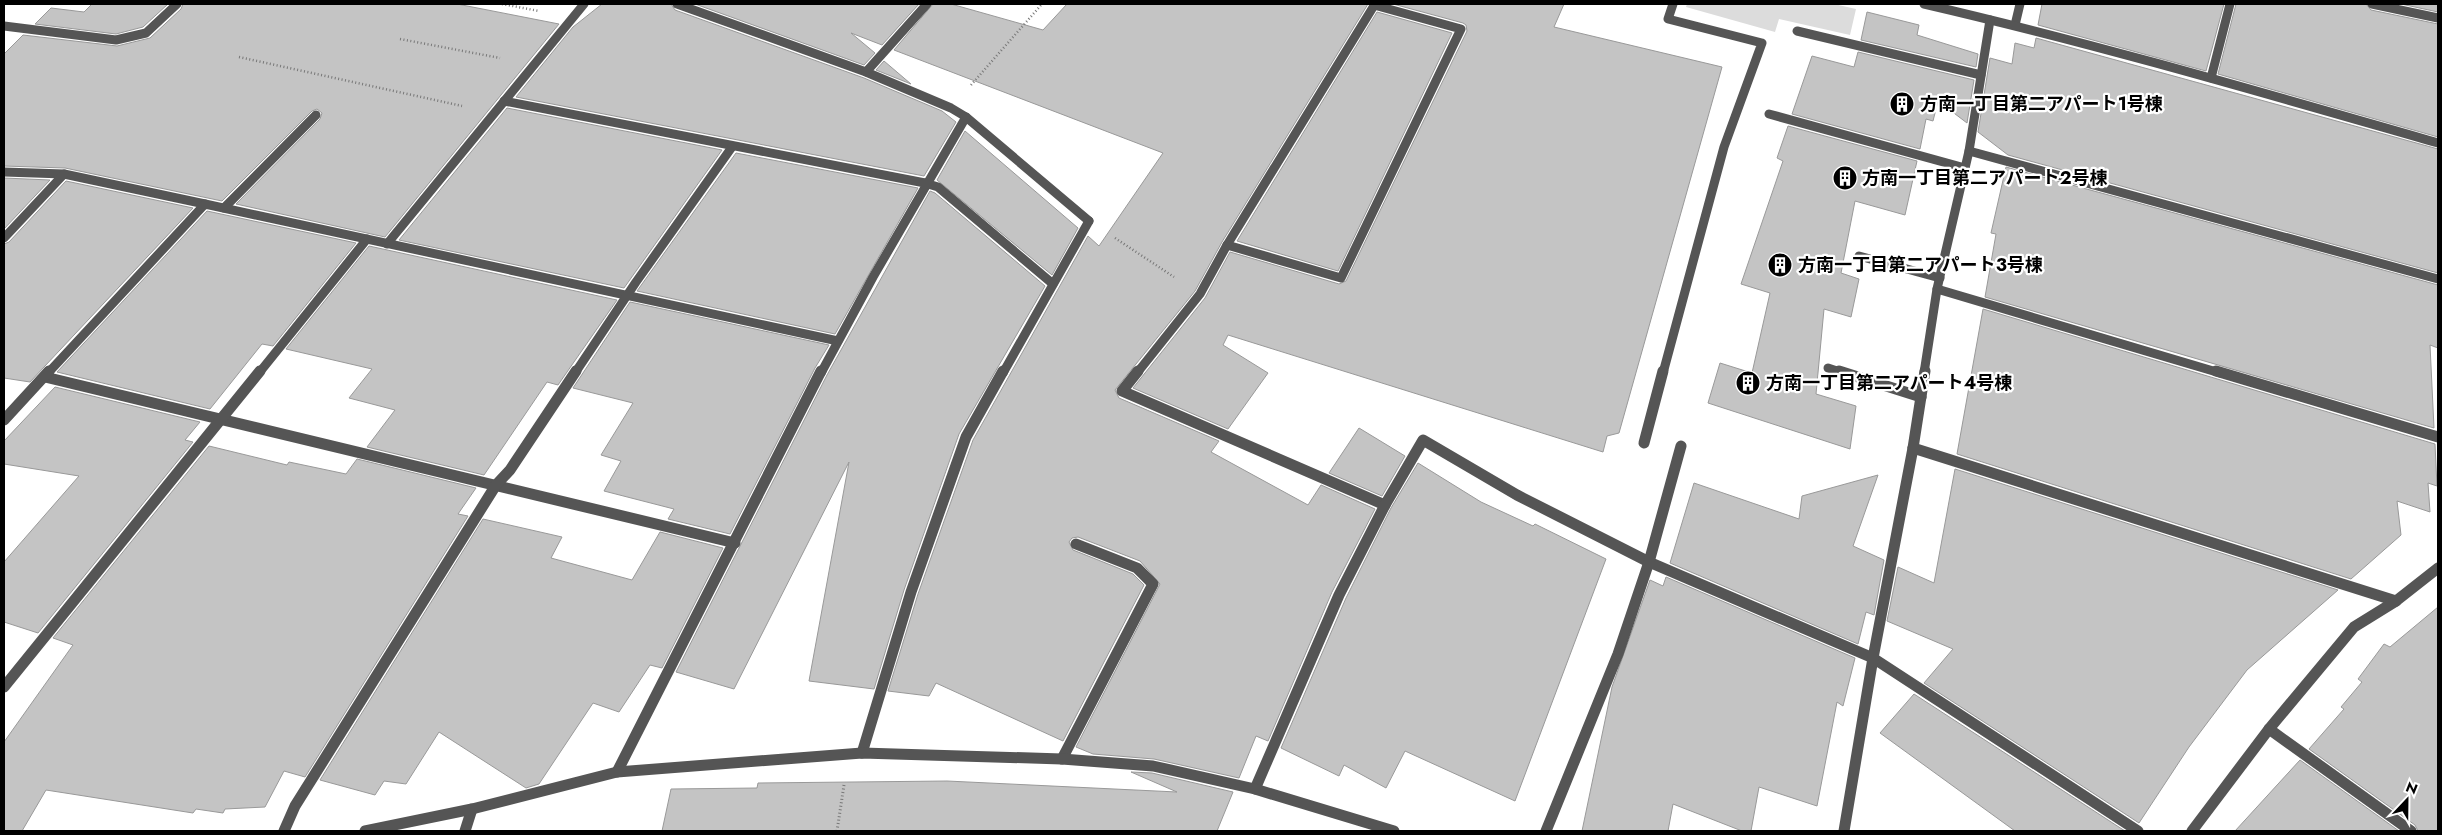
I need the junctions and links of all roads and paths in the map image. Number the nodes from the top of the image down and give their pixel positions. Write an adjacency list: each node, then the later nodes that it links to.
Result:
1 (177, 4): 15 (street)
2 (584, 4): 19 (street)
3 (677, 4): 20 (street)
4 (927, 4): 20 (street)
5 (1042, 4): 24 (path)
6 (1374, 4): 42 (street); 42 (street)
7 (1673, 4): 57 (street)
8 (1924, 4): 13 (street)
9 (2020, 4): 14 (street)
10 (2230, 4): 22 (street)
11 (2372, 4): 12 (street)
12 (2438, 18)
13 (1990, 20): 14 (street); 21 (street)
14 (2015, 25): 22 (street)
15 (4, 26)
16 (1797, 32): 21 (street)
17 (400, 39): 19 (path)
18 (239, 57): 25 (path)
19 (534, 65): 23 (street)
20 (866, 72): 24 (street)
21 (1981, 75): 31 (street)
22 (2212, 78): 29 (street)
23 (504, 101): 25 (street); 30 (street)
24 (951, 108): 28 (street)
25 (495, 112): 41 (street)
26 (1769, 114): 32 (street)
27 (316, 115): 37 (street)
28 (966, 117): 35 (street); 38 (street)
29 (2438, 143)
30 (732, 147): 35 (street); 49 (street)
31 (1969, 152): 32 (street); 45 (street)
32 (1965, 168): 44 (street)
33 (4, 172): 34 (street)
34 (64, 174): 36 (street); 39 (street)
35 (925, 183): 46 (street); 50 (street)
36 (205, 204): 37 (street); 52 (street)
37 (224, 208): 40 (street)
38 (1089, 221): 46 (street); 48 (path)
39 (4, 238)
40 (367, 239): 41 (street); 54 (street)
41 (387, 244): 49 (street)
42 (1227, 245): 48 (street)
43 (1859, 256): 44 (street)
44 (1940, 278): 47 (street)
45 (2438, 279)
46 (1053, 284): 70 (street)
47 (1937, 289): 53 (street); 56 (street)
48 (1200, 294): 61 (street)
49 (629, 296): 50 (street); 60 (street)
50 (838, 341): 62 (street)
51 (1828, 368): 53 (street)
52 (46, 377): 54 (street); 55 (street)
53 (1921, 397): 59 (street)
54 (221, 419): 60 (street); 68 (street)
55 (4, 420)
56 (2438, 437)
57 (1644, 443)
58 (1682, 446): 64 (street)
59 (1913, 448): 66 (street); 67 (street)
60 (496, 485): 62 (street); 77 (street)
61 (1385, 506): 64 (street); 74 (street)
62 (735, 542): 73 (street)
63 (1076, 544): 72 (street)
64 (1649, 562): 67 (street); 82 (street)
65 (2438, 568): 66 (street)
66 (2396, 601): 69 (street)
67 (1873, 658): 83 (street); 84 (street)
68 (4, 687)
69 (2269, 728): 85 (street); 86 (street)
70 (862, 753): 71 (street); 72 (street)
71 (848, 755): 73 (street); 80 (path)
72 (1062, 759): 74 (street)
73 (617, 772): 75 (street)
74 (1255, 789): 76 (street)
75 (472, 809): 78 (street); 79 (street)
76 (1371, 828): 81 (street)
77 (284, 831)
78 (365, 831)
79 (465, 831)
80 (837, 831)
81 (1394, 831)
82 (1546, 831)
83 (1844, 831)
84 (2138, 831)
85 (2192, 831)
86 (2411, 831)

